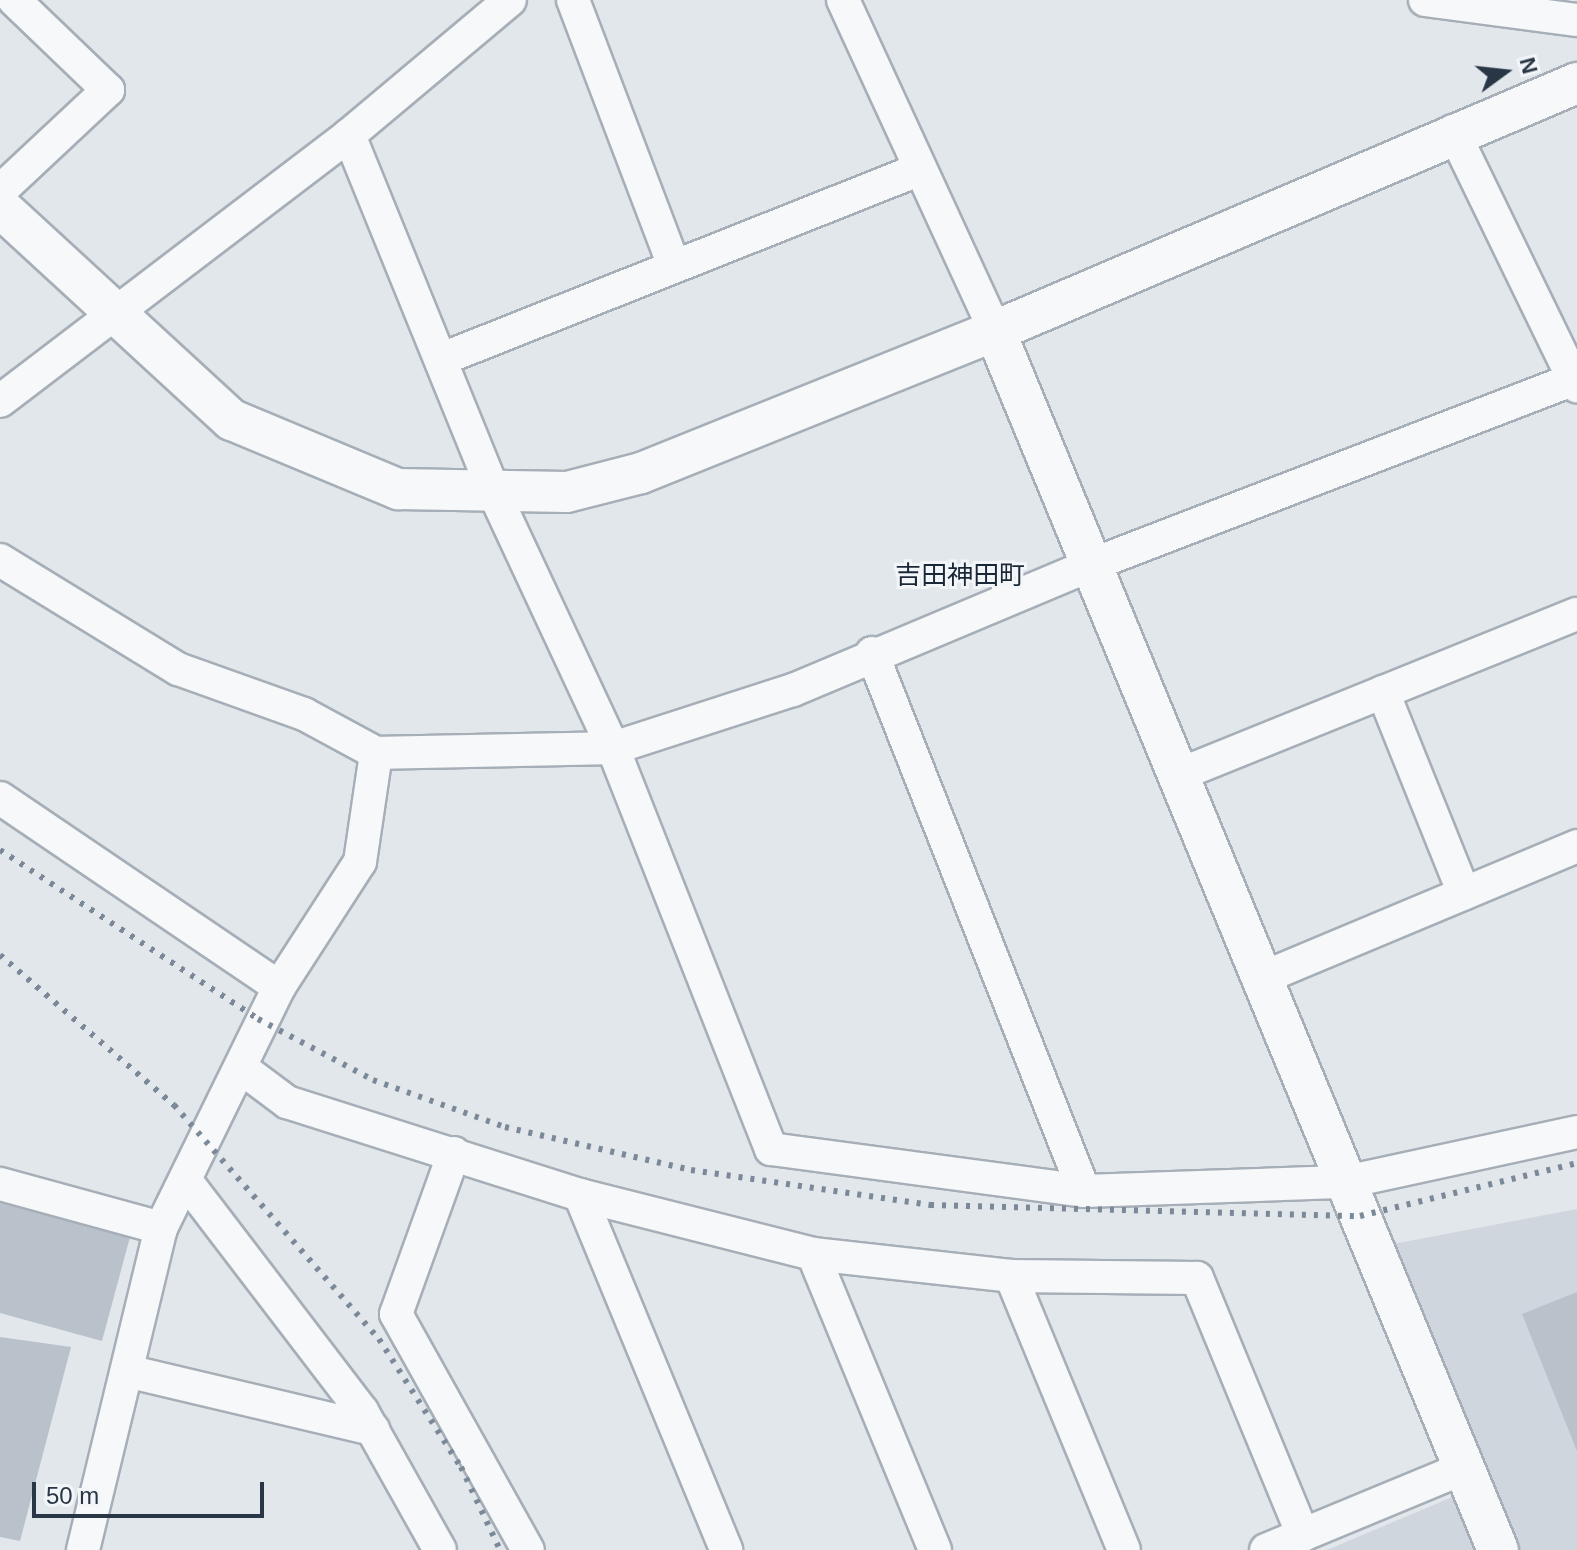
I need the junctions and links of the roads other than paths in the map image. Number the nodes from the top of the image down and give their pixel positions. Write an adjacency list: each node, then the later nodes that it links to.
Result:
1 (14, 0): 11 (street)
2 (573, 0): 13 (street)
3 (843, 0): 10 (street)
4 (1425, 0): 6 (street)
5 (507, 1): 9 (street)
6 (1577, 20)
7 (1577, 83): 8 (street)
8 (1453, 131): 15 (street); 17 (street)
9 (349, 135): 14 (street); 16 (street)
10 (918, 170): 13 (street); 15 (street)
11 (0, 191)
12 (0, 207): 14 (street)
13 (674, 266): 16 (street)
14 (113, 309): 18 (street); 19 (street)
15 (995, 331): 19 (street); 21 (street)
16 (442, 359): 19 (street)
17 (1576, 381): 21 (street)
18 (0, 401)
19 (495, 495): 25 (street)
20 (0, 560): 26 (street)
21 (1091, 565): 23 (street); 27 (street)
22 (1577, 614): 24 (street)
23 (872, 653): 25 (street); 39 (street)
24 (1383, 692): 27 (street); 30 (street)
25 (613, 748): 26 (street); 39 (street)
26 (376, 753): 32 (street)
27 (1178, 775): 31 (street)
28 (0, 798): 32 (street)
29 (1577, 846): 30 (street)
30 (1464, 893): 31 (street)
31 (1262, 978): 37 (street)
32 (279, 987): 33 (street)
33 (244, 1070): 35 (street); 36 (street)
34 (1577, 1132): 37 (street)
35 (454, 1153): 40 (street); 50 (street)
36 (186, 1181): 41 (street); 45 (street)
37 (1346, 1182): 39 (street); 46 (street)
38 (0, 1184): 41 (street)
39 (1084, 1191)
40 (580, 1195): 42 (street); 51 (street)
41 (161, 1228): 44 (street)
42 (813, 1254): 43 (street); 52 (street)
43 (1011, 1276): 47 (street); 53 (street)
44 (127, 1371): 45 (street); 48 (street)
45 (373, 1429): 49 (street)
46 (1464, 1468): 47 (street); 55 (street)
47 (1303, 1535): 54 (street)
48 (83, 1550)
49 (440, 1550)
50 (528, 1550)
51 (726, 1550)
52 (935, 1550)
53 (1124, 1550)
54 (1266, 1550)
55 (1498, 1550)

